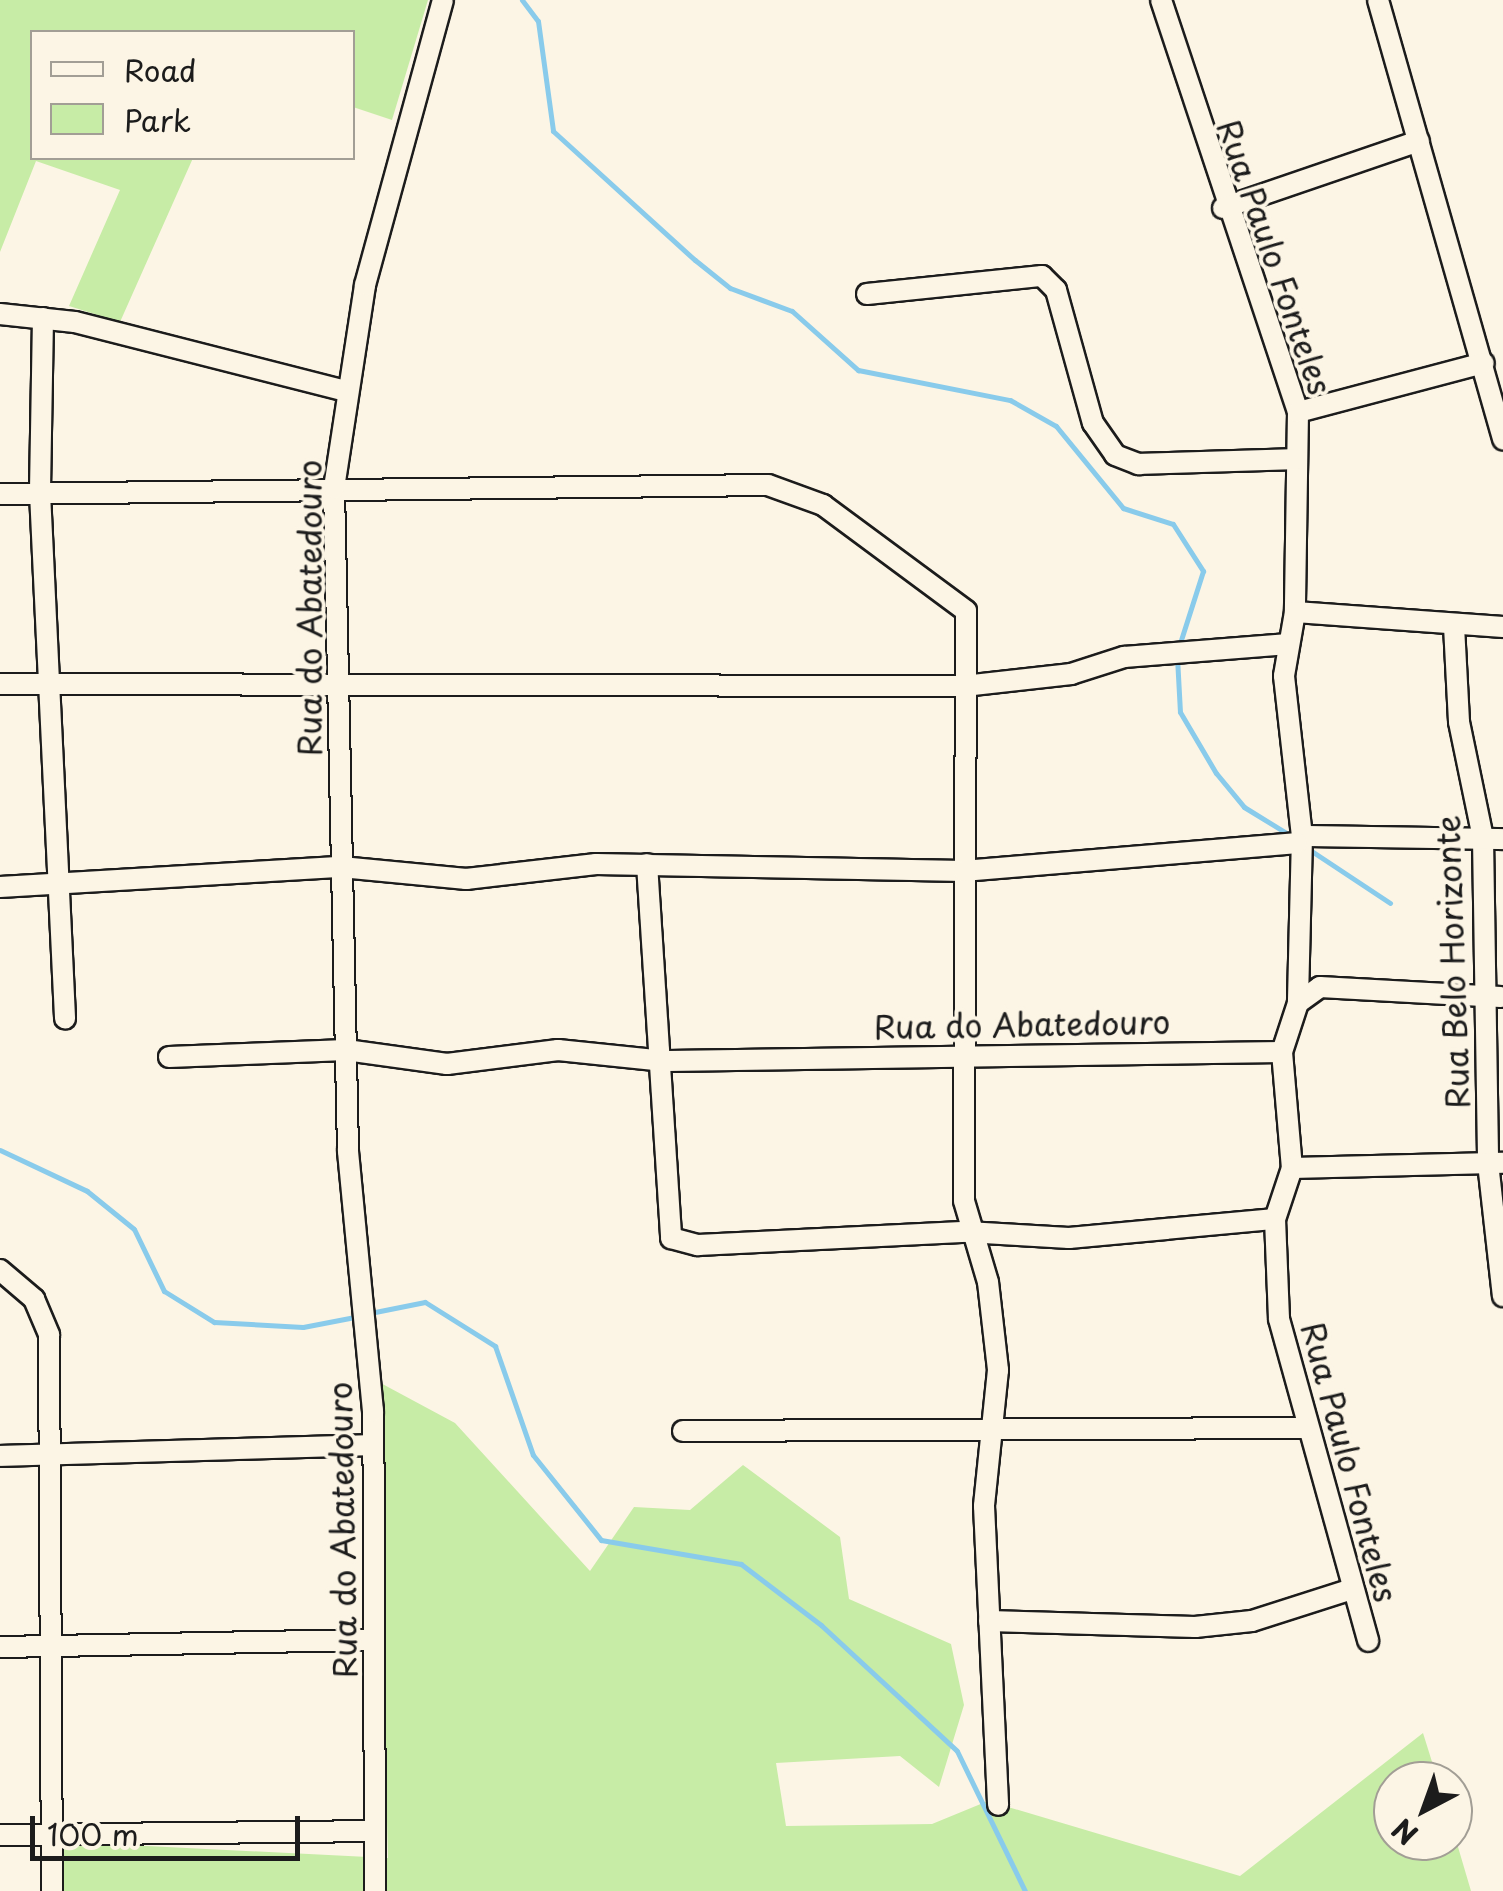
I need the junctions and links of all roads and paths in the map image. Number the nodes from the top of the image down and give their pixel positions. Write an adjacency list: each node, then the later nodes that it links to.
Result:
1 (443, 0): 10 (street, Rua do Abatedouro)
2 (1161, 0): 5 (street, Rua Paulo Fonteles)
3 (1378, 0): 4 (street)
4 (1419, 142): 5 (street); 9 (street)
5 (1223, 208): 11 (street, Rua Paulo Fonteles)
6 (867, 294): 13 (street)
7 (0, 314): 8 (street)
8 (43, 318): 10 (street); 15 (street)
9 (1484, 362): 11 (street); 12 (street)
10 (346, 391): 14 (street, Rua do Abatedouro)
11 (1298, 412): 13 (street, Rua Paulo Fonteles)
12 (1503, 440)
13 (1298, 458): 17 (street, Rua Paulo Fonteles)
14 (334, 488): 15 (street); 23 (street, Rua do Abatedouro); 24 (street)
15 (40, 493): 16 (street); 22 (street)
16 (0, 494)
17 (1295, 612): 18 (street); 20 (street, Rua Paulo Fonteles)
18 (1454, 626): 19 (street); 26 (street, Rua Belo Horizonte)
19 (1503, 627)
20 (1288, 644): 24 (street); 25 (street, Rua Paulo Fonteles)
21 (0, 684): 22 (street)
22 (52, 684): 23 (street); 31 (street)
23 (337, 686): 24 (street); 28 (street, Rua do Abatedouro)
24 (964, 686): 29 (street)
25 (1299, 839): 26 (street); 29 (street); 33 (street, Rua Paulo Fonteles)
26 (1493, 839): 32 (street, Rua Belo Horizonte)
27 (648, 864): 28 (street); 29 (street); 39 (street)
28 (341, 867): 31 (street); 35 (street, Rua do Abatedouro)
29 (964, 871): 36 (street)
30 (0, 887): 31 (street)
31 (56, 889): 34 (street)
32 (1496, 997): 33 (street); 40 (street, Rua Belo Horizonte)
33 (1298, 1003): 37 (street, Rua Paulo Fonteles)
34 (65, 1018)
35 (346, 1050): 38 (street, Rua do Abatedouro); 39 (street, Rua do Abatedouro); 49 (street, Rua do Abatedouro)
36 (960, 1052): 37 (street, Rua do Abatedouro); 39 (street, Rua do Abatedouro); 43 (street)
37 (1282, 1052): 41 (street, Rua Paulo Fonteles)
38 (169, 1057)
39 (664, 1061): 43 (street)
40 (1496, 1163): 41 (street); 45 (street, Rua Belo Horizonte)
41 (1292, 1168): 42 (street, Rua Paulo Fonteles)
42 (1275, 1219): 43 (street); 46 (street, Rua Paulo Fonteles)
43 (967, 1232): 47 (street)
44 (0, 1270): 50 (street)
45 (1503, 1296)
46 (1304, 1428): 47 (street); 52 (street, Rua Paulo Fonteles)
47 (988, 1429): 48 (street); 53 (street)
48 (682, 1431)
49 (373, 1445): 50 (street); 54 (street, Rua do Abatedouro)
50 (46, 1453): 51 (street); 56 (street)
51 (0, 1456)
52 (1352, 1590): 53 (street); 55 (street, Rua Paulo Fonteles)
53 (989, 1621): 58 (street)
54 (374, 1640): 56 (street); 59 (street, Rua do Abatedouro)
55 (1368, 1641)
56 (49, 1645): 57 (street); 61 (street)
57 (0, 1647)
58 (998, 1806)
59 (375, 1831): 61 (street); 63 (street, Rua do Abatedouro)
60 (0, 1834): 61 (street)
61 (52, 1834): 62 (street)
62 (52, 1891)
63 (376, 1891)

